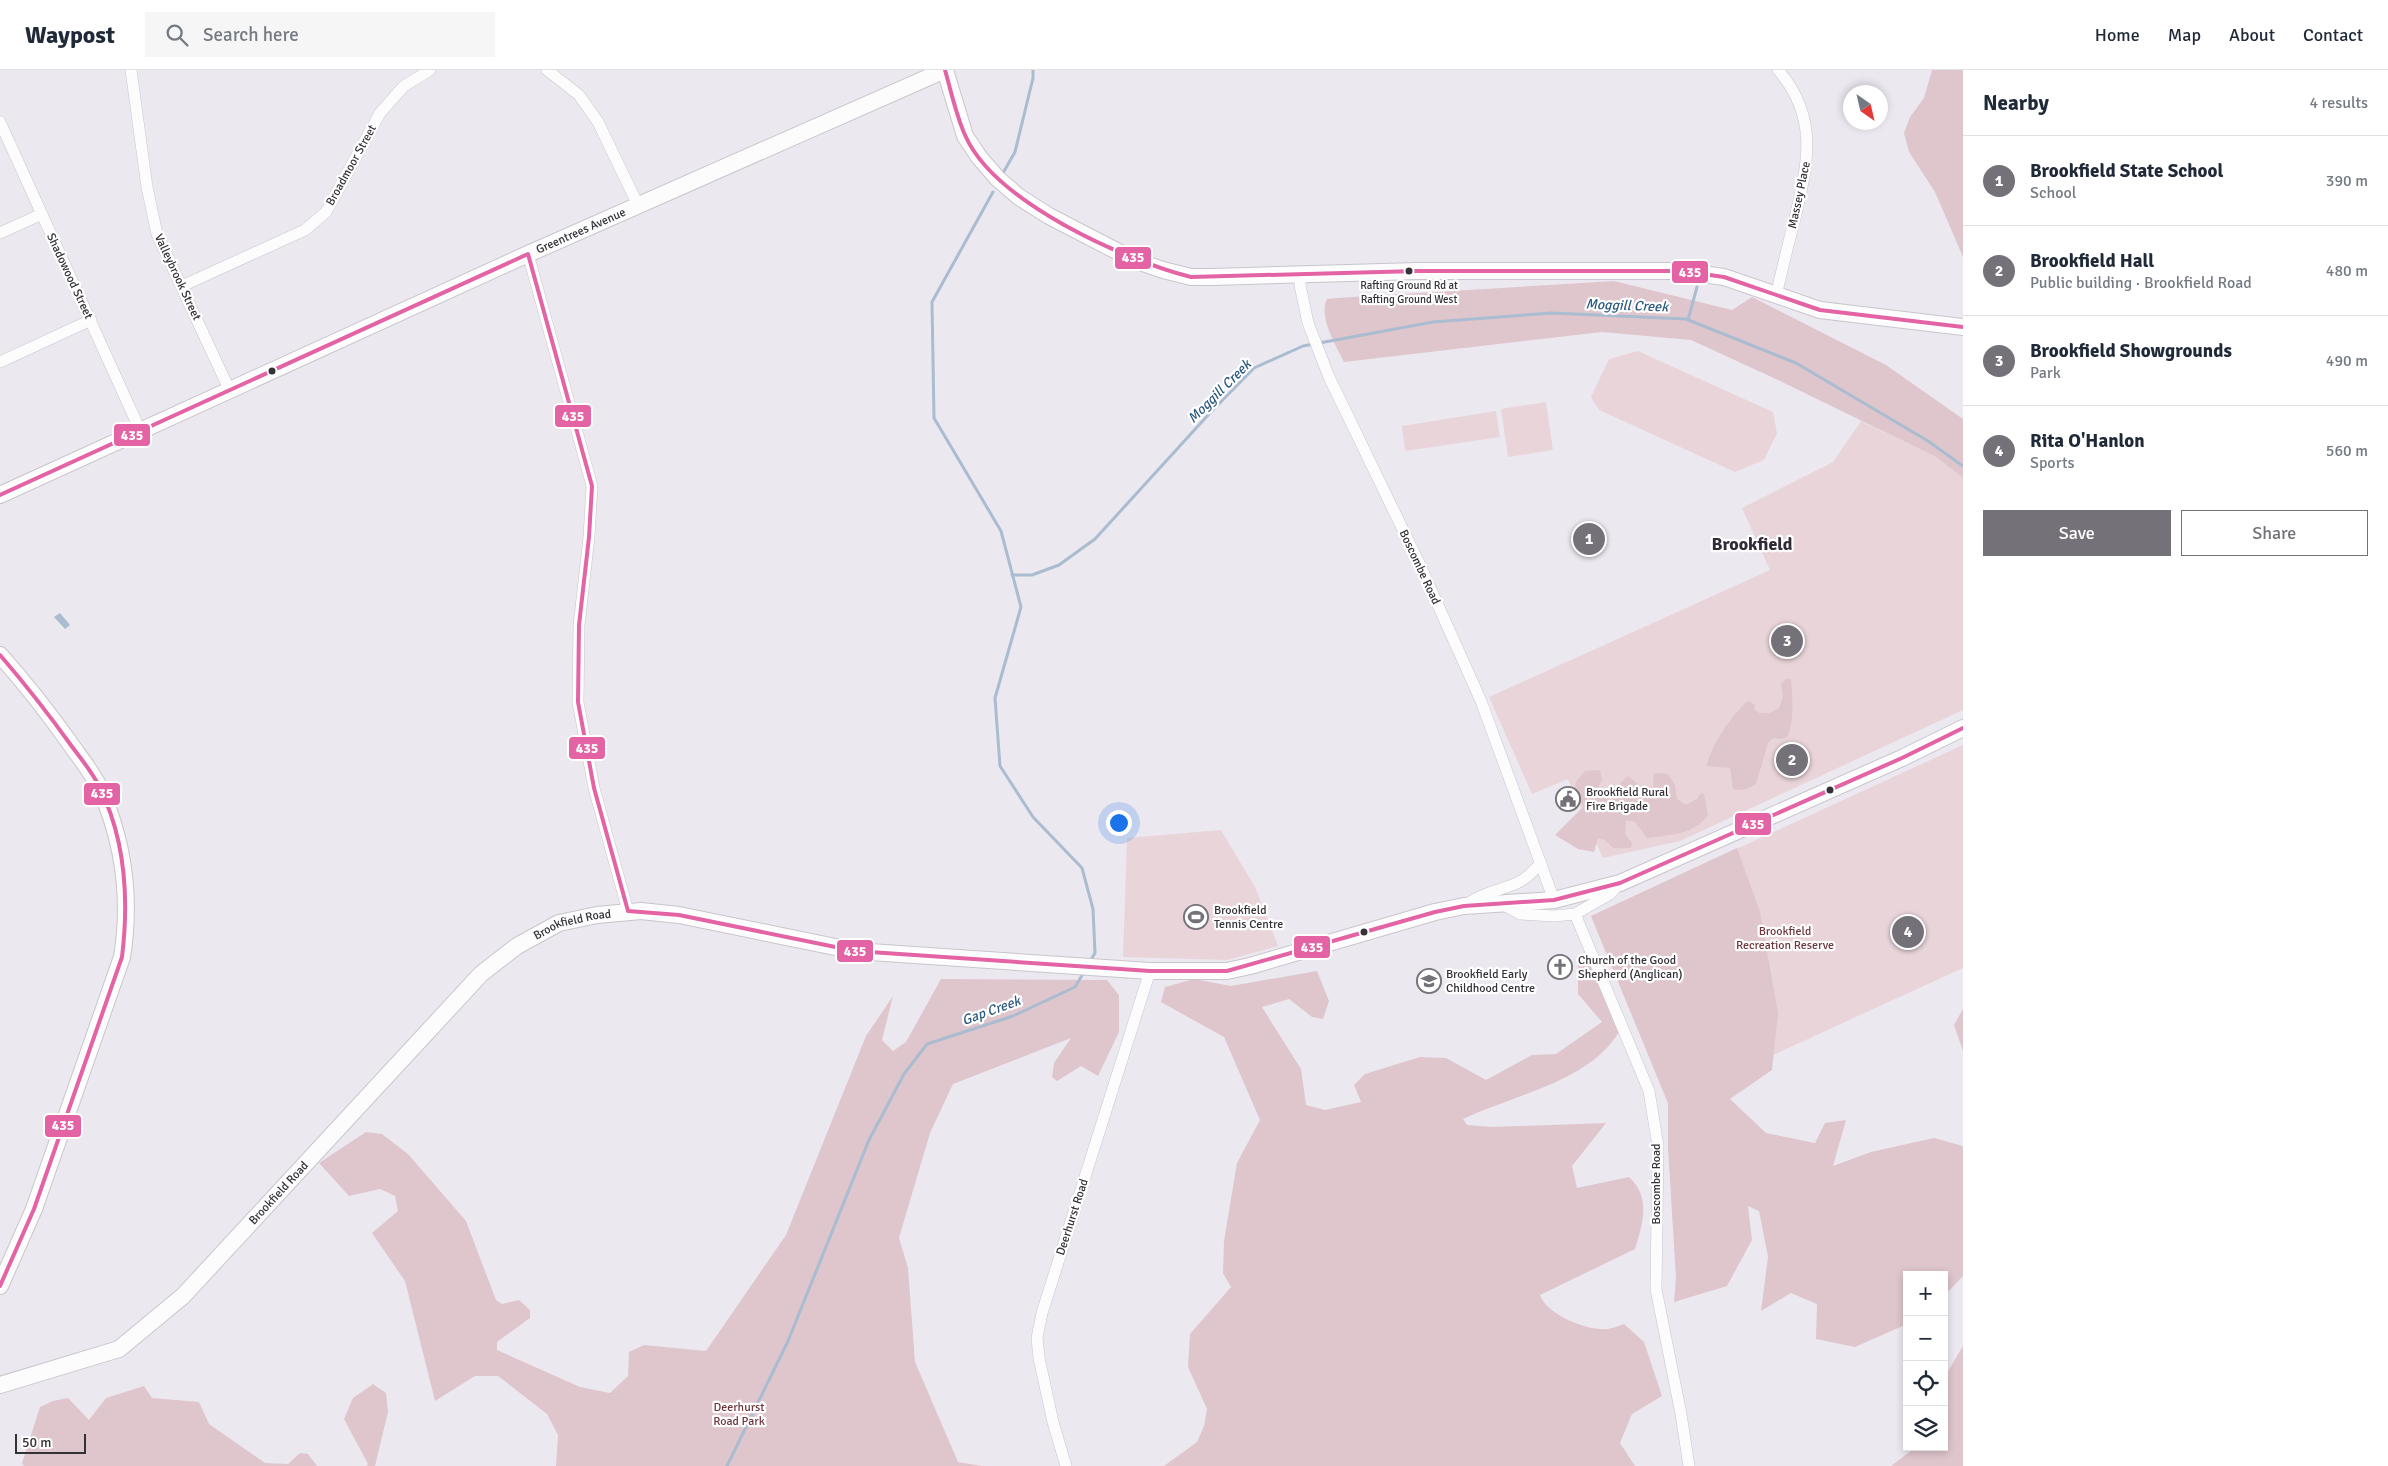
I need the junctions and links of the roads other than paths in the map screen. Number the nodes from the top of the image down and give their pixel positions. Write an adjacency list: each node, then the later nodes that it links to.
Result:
1 (131, 70): 12 (street, Valleybrook Street)
2 (430, 70): 12 (street, Broadmoor Street)
3 (547, 70): 7 (street)
4 (945, 70): 7 (main road, Greentrees Avenue); 11 (main road)
5 (1778, 70): 13 (street, Massey Place)
6 (0, 122): 8 (street, Shadowood Street)
7 (638, 205): 10 (main road, Greentrees Avenue)
8 (42, 214): 9 (street); 14 (street, Shadowood Street)
9 (0, 233)
10 (528, 254): 17 (main road, Greentrees Avenue); 27 (street)
11 (1300, 273): 13 (main road); 22 (street, Boscombe Road)
12 (182, 286): 17 (street, Valleybrook Street)
13 (1776, 296): 15 (main road)
14 (91, 320): 16 (street); 18 (street, Shadowood Street)
15 (1963, 328)
16 (0, 362)
17 (229, 389): 18 (main road, Greentrees Avenue)
18 (140, 430): 19 (main road, Greentrees Avenue)
19 (0, 495)
20 (0, 655): 30 (main road)
21 (1963, 728): 23 (main road, Brookfield Road)
22 (1541, 863): 24 (street, Boscombe Road); 26 (street)
23 (1620, 883): 24 (main road, Brookfield Road); 28 (street)
24 (1554, 900): 25 (main road, Brookfield Road)
25 (1500, 903): 26 (main road, Brookfield Road); 28 (street)
26 (1464, 906): 29 (main road, Brookfield Road)
27 (628, 911): 29 (main road, Brookfield Road); 31 (main road, Brookfield Road)
28 (1575, 914): 33 (street, Boscombe Road)
29 (1150, 971): 32 (street, Deerhurst Road)
30 (0, 1286)
31 (0, 1385)
32 (1066, 1466)
33 (1688, 1466)

